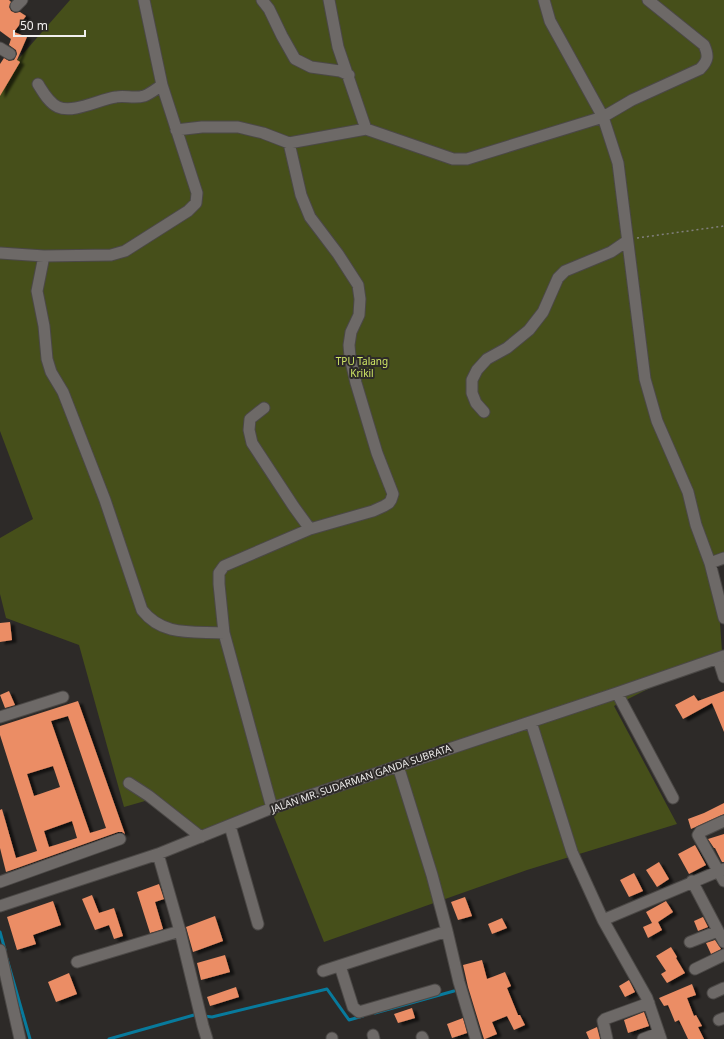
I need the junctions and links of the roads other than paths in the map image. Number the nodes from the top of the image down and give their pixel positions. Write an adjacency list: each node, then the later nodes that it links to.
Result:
1 (144, 0): 10 (street)
2 (262, 0): 8 (street)
3 (329, 0): 8 (street)
4 (544, 0): 11 (street)
5 (648, 0): 11 (street)
6 (0, 48): 7 (street)
7 (10, 54)
8 (349, 76): 12 (street)
9 (38, 84): 10 (street)
10 (162, 85): 13 (street)
11 (603, 117): 12 (street); 15 (street)
12 (366, 129): 14 (street)
13 (176, 130): 14 (street); 17 (street)
14 (289, 144): 20 (street)
15 (627, 241): 19 (street); 22 (street)
16 (0, 253): 17 (street)
17 (44, 256): 24 (street)
18 (264, 408): 20 (street)
19 (484, 412)
20 (310, 529): 24 (street)
21 (724, 558): 22 (street)
22 (710, 563): 23 (street)
23 (724, 618)
24 (224, 634): 34 (street)
25 (721, 657): 26 (street); 27 (street, JALAN MR. SUDARMAN GANDA SUBRATA)
26 (724, 677)
27 (617, 693): 30 (street, JALAN MR. SUDARMAN GANDA SUBRATA); 33 (street)
28 (63, 697): 29 (street)
29 (0, 717)
30 (531, 722): 31 (street, JALAN MR. SUDARMAN GANDA SUBRATA); 45 (street)
31 (398, 766): 34 (street, JALAN MR. SUDARMAN GANDA SUBRATA); 48 (street)
32 (129, 783): 37 (street)
33 (673, 798)
34 (272, 808): 36 (street, JALAN MR. SUDARMAN GANDA SUBRATA)
35 (724, 820): 40 (street)
36 (230, 826): 37 (street, JALAN MR. SUDARMAN GANDA SUBRATA); 46 (street)
37 (201, 837): 39 (street, JALAN MR. SUDARMAN GANDA SUBRATA)
38 (120, 839): 41 (street)
39 (158, 854): 44 (street, JALAN MR. SUDARMAN GANDA SUBRATA); 47 (street)
40 (721, 870): 42 (street); 43 (street)
41 (1, 880)
42 (692, 881): 45 (street); 49 (street)
43 (724, 881)
44 (0, 906)
45 (603, 920): 61 (street)
46 (258, 924)
47 (180, 931): 54 (street); 64 (street)
48 (447, 931): 55 (street); 65 (street)
49 (718, 931): 50 (street); 51 (street)
50 (690, 942)
51 (724, 942)
52 (0, 950): 63 (street)
53 (724, 954): 56 (street)
54 (78, 962)
55 (340, 966): 57 (street); 59 (street)
56 (695, 969)
57 (323, 972)
58 (724, 988): 60 (street)
59 (435, 990)
60 (713, 993)
61 (649, 1003): 62 (street); 66 (street)
62 (660, 1036): 67 (street)
63 (20, 1039)
64 (207, 1039)
65 (476, 1039)
66 (607, 1039)
67 (643, 1039)

